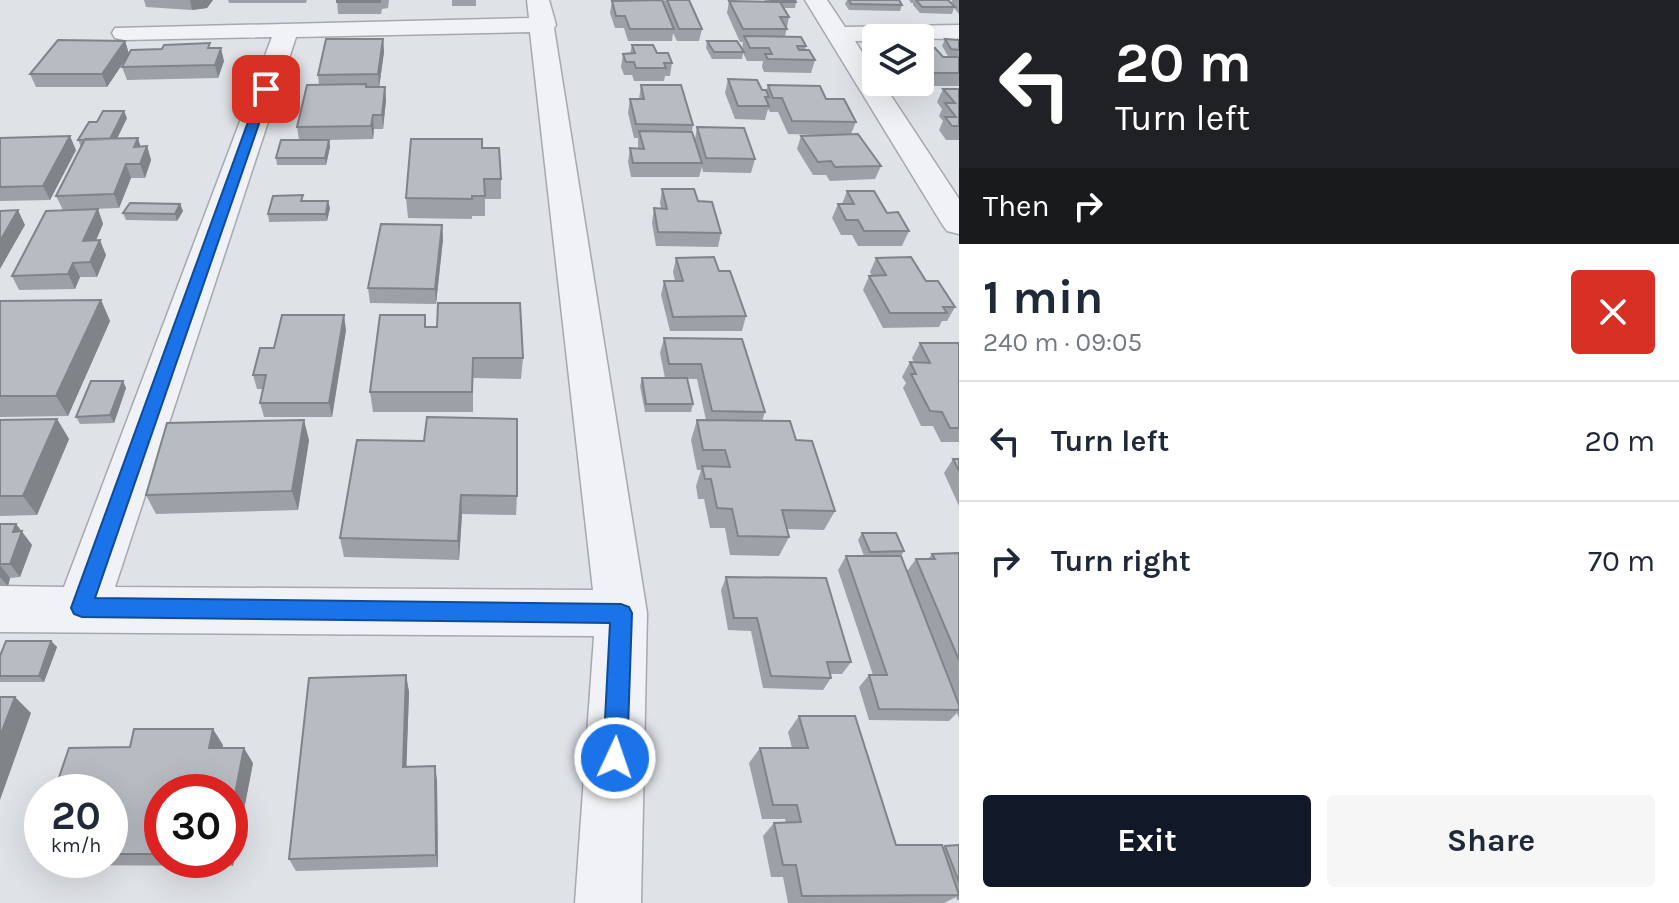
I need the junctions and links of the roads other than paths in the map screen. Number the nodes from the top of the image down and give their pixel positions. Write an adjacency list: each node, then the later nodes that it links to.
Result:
1 (816, 0): 6 (street)
2 (541, 13): 3 (street); 10 (street)
3 (286, 32): 5 (street); 8 (street)
4 (959, 32): 6 (street)
5 (124, 33)
6 (840, 34): 7 (street)
7 (959, 224)
8 (82, 608): 9 (street); 10 (street)
9 (0, 609)
10 (621, 613): 11 (street)
11 (608, 903)

